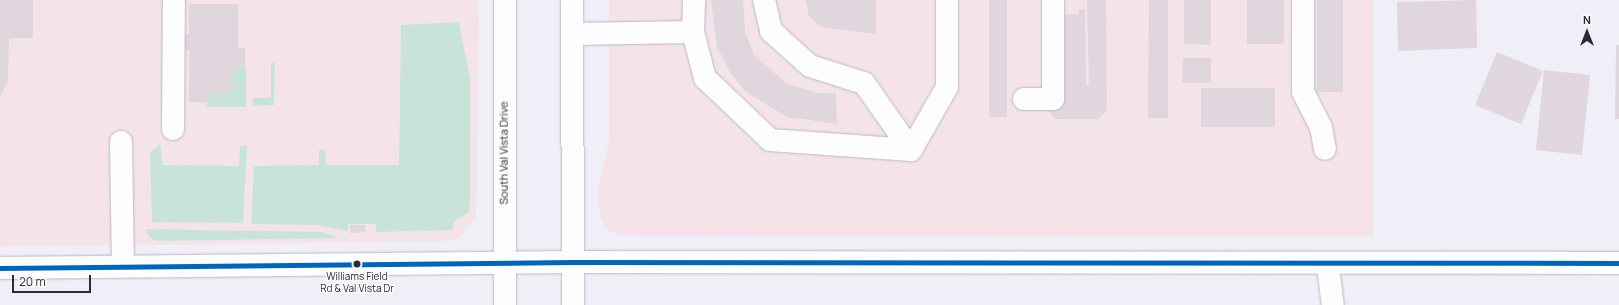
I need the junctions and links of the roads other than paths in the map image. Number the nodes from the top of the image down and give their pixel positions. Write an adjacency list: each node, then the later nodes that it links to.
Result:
1 (174, 0): 12 (main road)
2 (505, 0): 17 (main road, South Val Vista Drive)
3 (572, 0): 10 (main road)
4 (694, 0): 9 (main road)
5 (764, 0): 15 (main road)
6 (947, 0): 15 (main road)
7 (1053, 0): 11 (main road)
8 (1303, 0): 14 (main road)
9 (693, 32): 10 (main road); 15 (main road)
10 (572, 34): 16 (main road)
11 (1024, 99)
12 (173, 129)
13 (121, 142): 19 (main road)
14 (1325, 149)
15 (911, 150)
16 (572, 262): 17 (main road); 20 (main road); 23 (main road)
17 (505, 263): 19 (main road); 22 (main road, South Val Vista Drive)
18 (1619, 263): 20 (main road)
19 (123, 266): 21 (main road)
20 (1328, 266): 24 (main road)
21 (0, 268)
22 (505, 305)
23 (573, 305)
24 (1333, 305)

